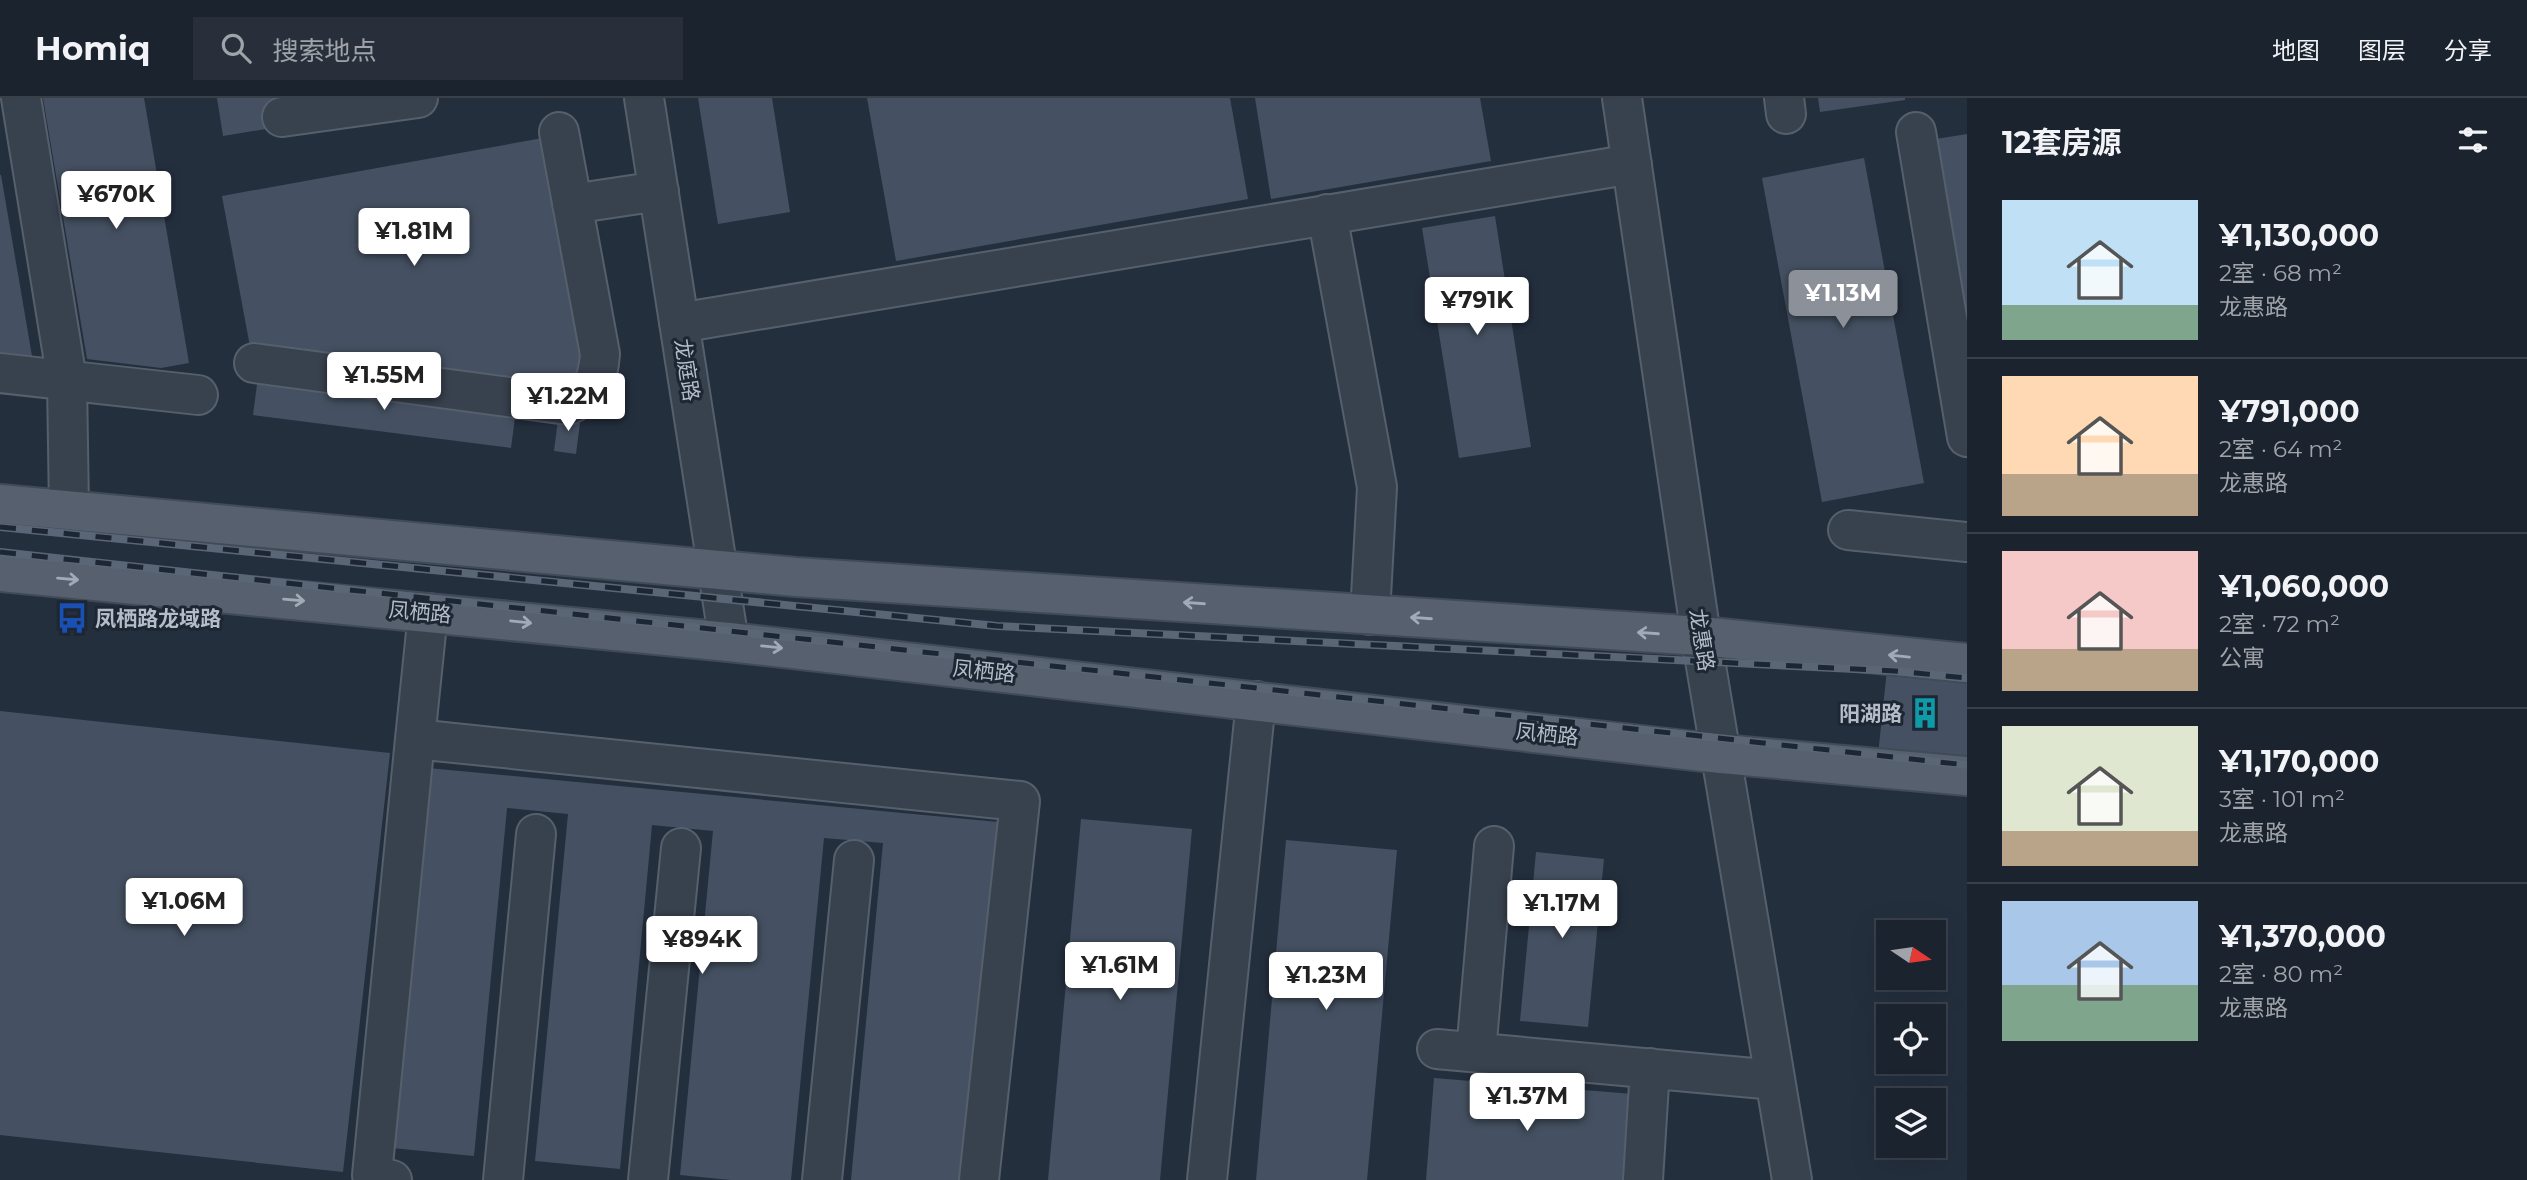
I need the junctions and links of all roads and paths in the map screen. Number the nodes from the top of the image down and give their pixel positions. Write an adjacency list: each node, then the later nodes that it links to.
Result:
1 (21, 98): 15 (street)
2 (418, 98): 5 (street)
3 (644, 98): 9 (street, 龙庭路)
4 (1622, 98): 8 (street, 龙惠路)
5 (282, 117)
6 (559, 132): 10 (street)
7 (1916, 132): 17 (street)
8 (1632, 164): 11 (street); 26 (street, 龙惠路)
9 (659, 191): 10 (street); 12 (street, 龙庭路)
10 (572, 204): 13 (street)
11 (1327, 214): 12 (street); 25 (street)
12 (679, 323): 22 (street, 龙庭路)
13 (254, 363)
14 (0, 373): 15 (street)
15 (67, 380): 16 (street); 19 (street)
16 (198, 395)
17 (1967, 437)
18 (0, 504): 19 (main road)
19 (69, 510): 22 (main road)
20 (1848, 530): 21 (street)
21 (1967, 542)
22 (718, 569): 25 (main road, one-way to 22); 27 (street, 龙庭路)
23 (0, 572): 24 (main road, 凤栖路, one-way to 24)
24 (428, 613): 27 (main road, 凤栖路, one-way to 27); 30 (street)
25 (1370, 615): 26 (main road, one-way to 25)
26 (1701, 636): 28 (main road, one-way to 26); 31 (street, 龙惠路)
27 (729, 642): 29 (main road, 凤栖路, one-way to 29)
28 (1967, 663)
29 (1256, 701): 31 (main road, 凤栖路); 46 (street)
30 (415, 739): 41 (street); 45 (street)
31 (1721, 754): 32 (main road, 凤栖路); 40 (street, 龙惠路)
32 (1967, 776)
33 (536, 834): 42 (street)
34 (1494, 846): 38 (street)
35 (681, 848): 43 (street)
36 (853, 860): 44 (street)
37 (1437, 1049): 38 (street)
38 (1476, 1052): 39 (street)
39 (1650, 1068): 40 (street); 47 (street)
40 (1775, 1080): 48 (street, 龙惠路)
41 (392, 1180)
42 (503, 1180)
43 (648, 1180)
44 (822, 1180)
45 (979, 1180)
46 (1207, 1180)
47 (1643, 1180)
48 (1792, 1180)

